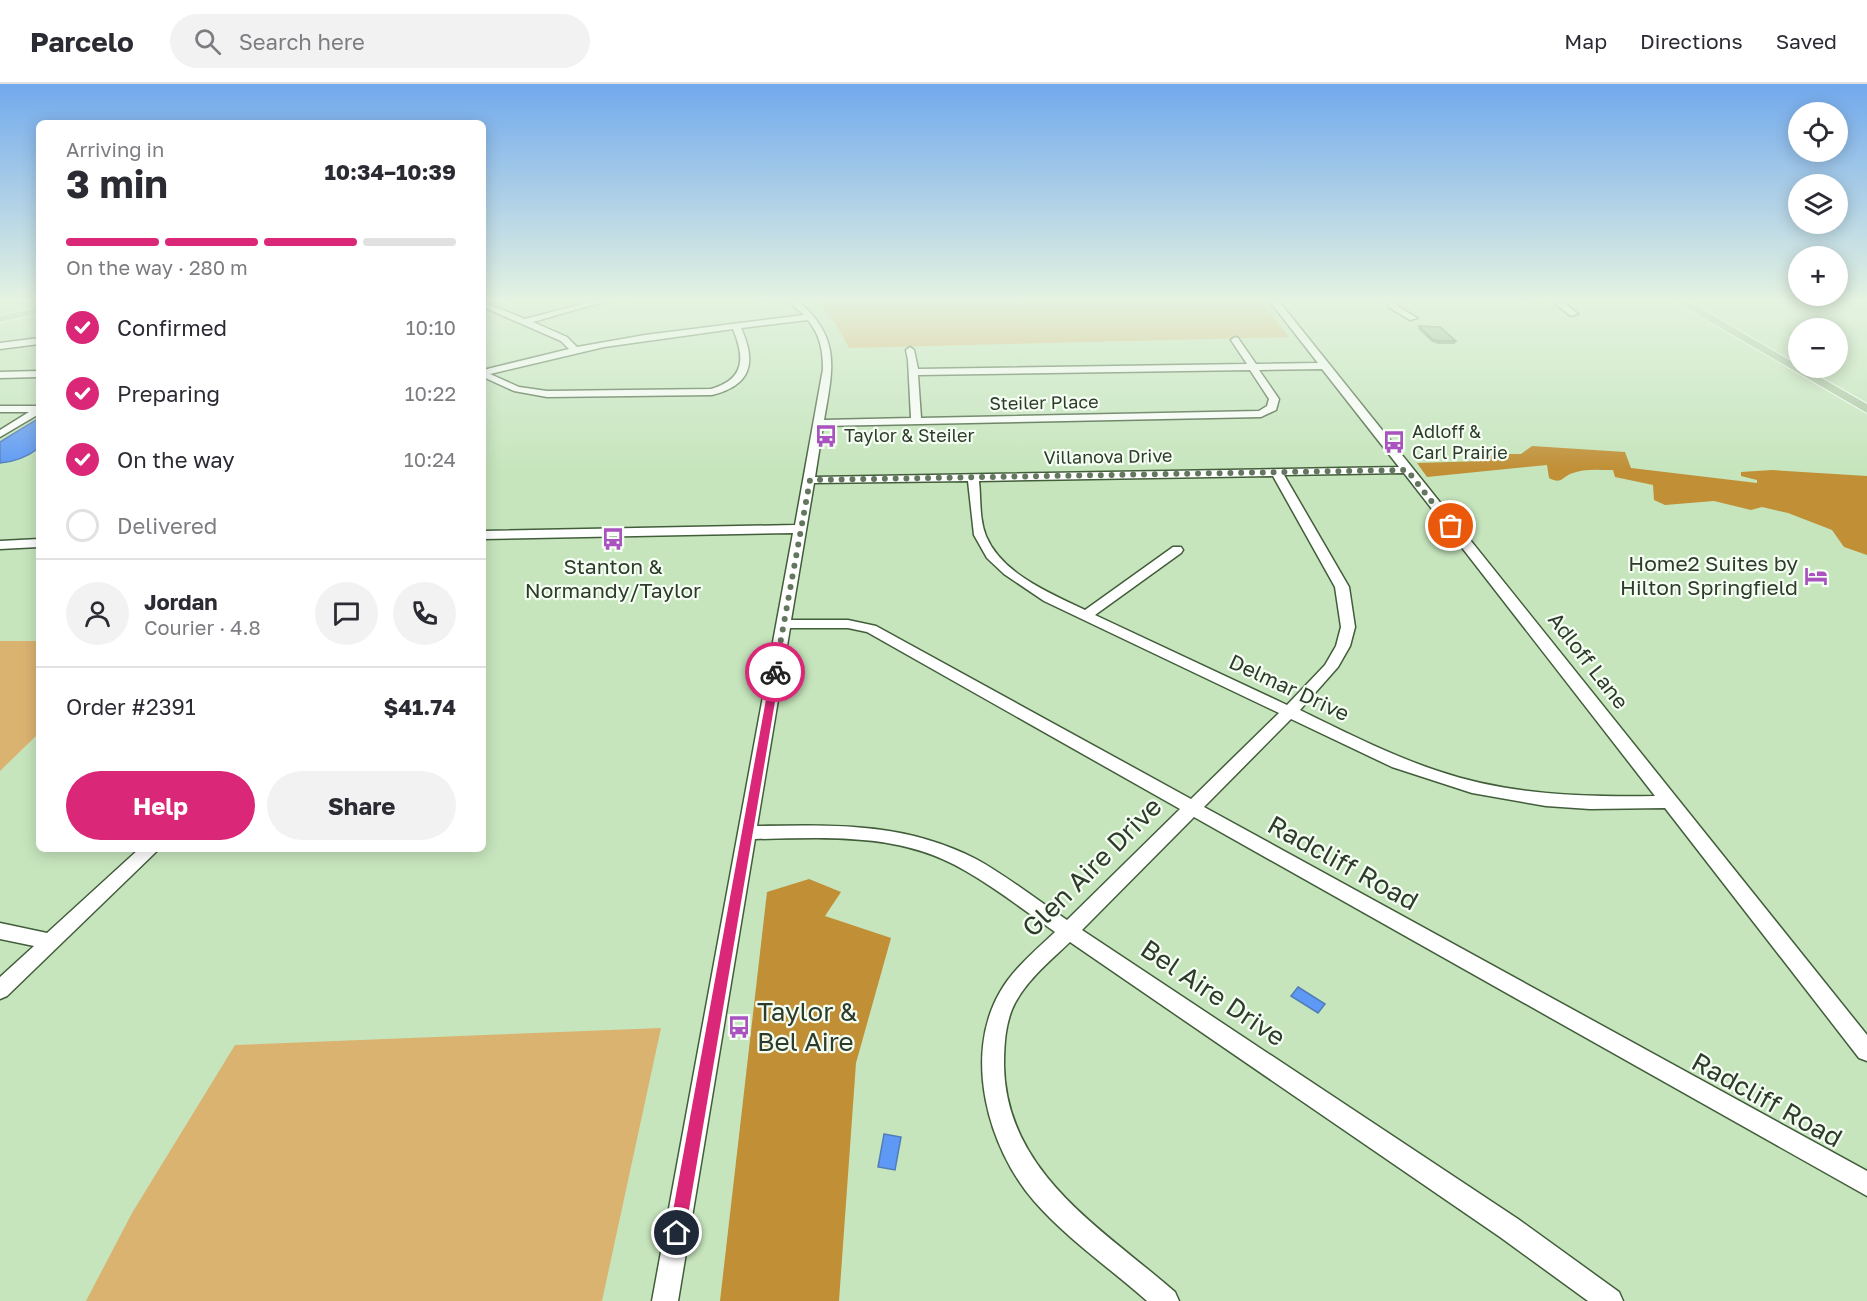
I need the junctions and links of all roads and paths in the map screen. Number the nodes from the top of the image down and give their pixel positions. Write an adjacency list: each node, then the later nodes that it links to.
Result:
1 (541, 356): 11 (street)
2 (744, 356): 14 (street)
3 (828, 356): 24 (street)
4 (911, 356): 10 (street)
5 (1246, 356): 9 (street)
6 (1318, 356): 8 (street, Adloff Lane)
7 (1776, 356): 17 (main road)
8 (1326, 366): 9 (street); 26 (street, Adloff Lane)
9 (1253, 367): 10 (street); 20 (street)
10 (913, 372): 23 (street)
11 (486, 373)
12 (36, 374): 13 (street)
13 (0, 375)
14 (486, 375)
15 (1828, 378): 16 (main road)
16 (1867, 399)
17 (1867, 409)
18 (0, 410): 19 (street)
19 (36, 410)
20 (1269, 410): 22 (street); 23 (street, Steiler Place)
21 (36, 412): 25 (street)
22 (1283, 414)
23 (916, 421): 24 (street, Steiler Place)
24 (819, 423): 29 (street)
25 (0, 434)
26 (1407, 470): 27 (street, Villanova Drive); 38 (street, Adloff Lane)
27 (1278, 472): 28 (street, Villanova Drive); 37 (street, Glen Aire Drive)
28 (973, 478): 29 (street, Villanova Drive); 35 (street, Delmar Drive)
29 (810, 480): 30 (street)
30 (801, 529): 31 (street); 36 (street)
31 (486, 535)
32 (36, 540): 33 (street)
33 (0, 545)
34 (1177, 550): 35 (street)
35 (1086, 615): 37 (street, Delmar Drive)
36 (784, 624): 39 (street, Radcliff Road); 40 (street)
37 (1290, 711): 38 (street, Delmar Drive); 39 (street, Glen Aire Drive)
38 (1671, 802): 46 (street, Adloff Lane)
39 (1192, 807): 42 (street, Glen Aire Drive); 47 (street, Radcliff Road)
40 (747, 833): 42 (street, Bel Aire Drive); 48 (street)
41 (147, 852): 44 (street)
42 (1068, 930): 49 (street, Glen Aire Drive); 50 (street, Bel Aire Drive)
43 (0, 931): 44 (street)
44 (50, 942): 45 (street)
45 (0, 990)
46 (1867, 1052)
47 (1867, 1184)
48 (665, 1301)
49 (1167, 1301)
50 (1610, 1301)

